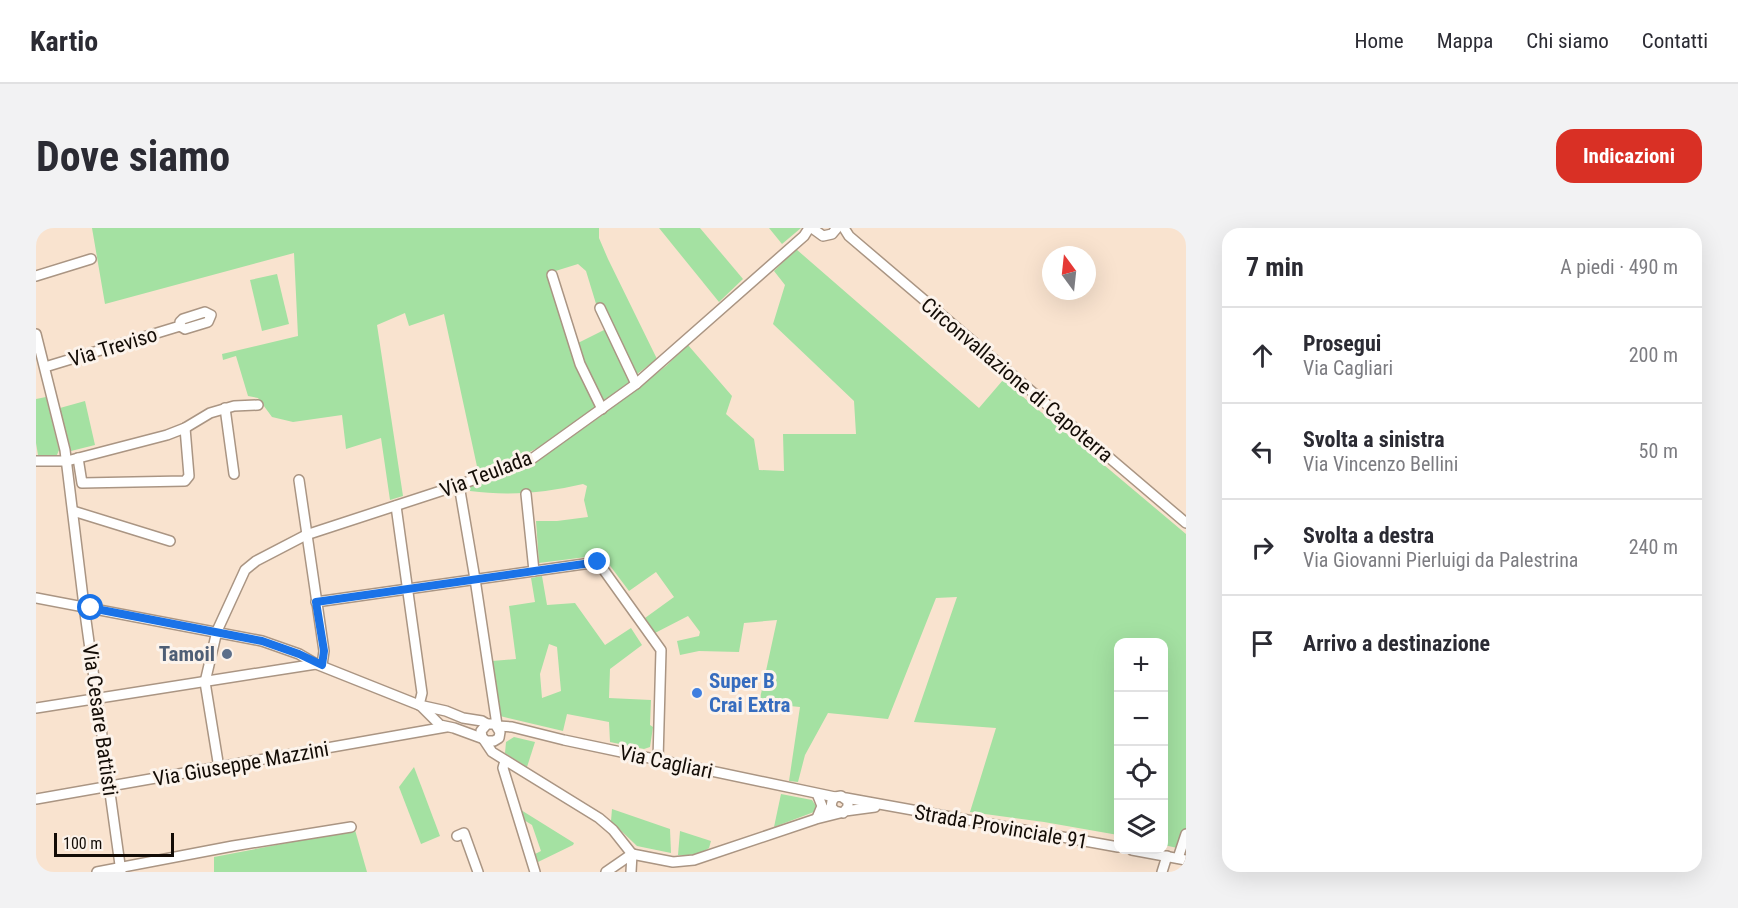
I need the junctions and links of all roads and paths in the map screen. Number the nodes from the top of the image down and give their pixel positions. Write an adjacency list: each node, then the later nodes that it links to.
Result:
1 (811, 231): 2 (street); 11 (street, Via Teulada)
2 (835, 231): 3 (street)
3 (847, 232): 25 (street, Circonvallazione di Capoterra)
4 (91, 260): 6 (street)
5 (552, 275): 14 (street)
6 (36, 276)
7 (600, 308): 11 (street)
8 (180, 326): 10 (street, Via Treviso)
9 (36, 334): 10 (street, Via Treviso)
10 (45, 368): 18 (street, Via Treviso)
11 (636, 384): 14 (street, Via Teulada)
12 (258, 405): 13 (street)
13 (225, 408): 15 (street); 19 (street)
14 (602, 409): 21 (street, Via Teulada)
15 (185, 428): 16 (street); 16 (street)
16 (78, 458): 18 (street)
17 (36, 461): 18 (street)
18 (67, 461): 24 (street, Via Cesare Battisti)
19 (234, 474)
20 (299, 480): 26 (street)
21 (459, 485): 23 (street, Via Teulada); 29 (street)
22 (526, 494): 28 (street)
23 (396, 506): 26 (street, Via Teulada); 30 (street)
24 (73, 511): 27 (street); 33 (street, Via Cesare Battisti)
25 (1186, 523)
26 (306, 534): 32 (street); 34 (street, Via Teulada)
27 (170, 541)
28 (534, 571): 29 (street); 48 (street)
29 (476, 579): 30 (street); 41 (street)
30 (407, 589): 32 (street); 38 (street)
31 (36, 597): 33 (street, Via Cagliari)
32 (316, 602): 35 (street)
33 (84, 606): 34 (street, Via Cagliari); 37 (street, Via Cesare Battisti)
34 (217, 632): 35 (street, Via Cagliari); 36 (street, Via Teulada)
35 (319, 665): 36 (street); 38 (street, Via Cagliari)
36 (205, 682): 37 (street); 49 (street)
37 (97, 699): 39 (street); 50 (street, Via Cesare Battisti)
38 (419, 705): 40 (street, Via Cagliari)
39 (36, 708)
40 (437, 714): 41 (street, Via Cagliari); 42 (street, Via Cagliari)
41 (493, 725): 43 (street, Via Cagliari); 45 (street); 46 (street)
42 (446, 727): 44 (street, Via Cagliari); 49 (street, Via Giuseppe Mazzini)
43 (520, 730): 45 (street); 48 (street, Via Cagliari)
44 (465, 732): 46 (street, Via Cagliari); 47 (street)
45 (498, 738): 46 (street); 47 (street)
46 (485, 740): 47 (street)
47 (499, 757): 62 (street); 70 (street)
48 (658, 760): 51 (street, Via Cagliari)
49 (219, 768): 50 (street, Via Giuseppe Mazzini)
50 (110, 786): 53 (street, Via Giuseppe Mazzini); 67 (street, Via Cesare Battisti)
51 (815, 794): 54 (street, Via Cagliari); 57 (street)
52 (846, 798): 54 (street); 55 (street, Strada Provinciale 91); 56 (street)
53 (36, 799)
54 (833, 802): 56 (street); 57 (street)
55 (884, 806): 56 (street); 61 (street, Strada Provinciale 91)
56 (843, 812): 57 (street)
57 (816, 819): 62 (street)
58 (351, 827): 66 (street)
59 (1186, 834): 65 (street)
60 (457, 836): 69 (street)
61 (1114, 846)
62 (632, 854): 71 (street); 72 (street)
63 (1157, 854): 64 (street)
64 (1167, 856): 65 (street); 73 (street)
65 (1182, 859)
66 (141, 868): 67 (street)
67 (121, 870): 68 (street)
68 (97, 872)
69 (478, 872)
70 (535, 872)
71 (606, 872)
72 (631, 872)
73 (1162, 872)

